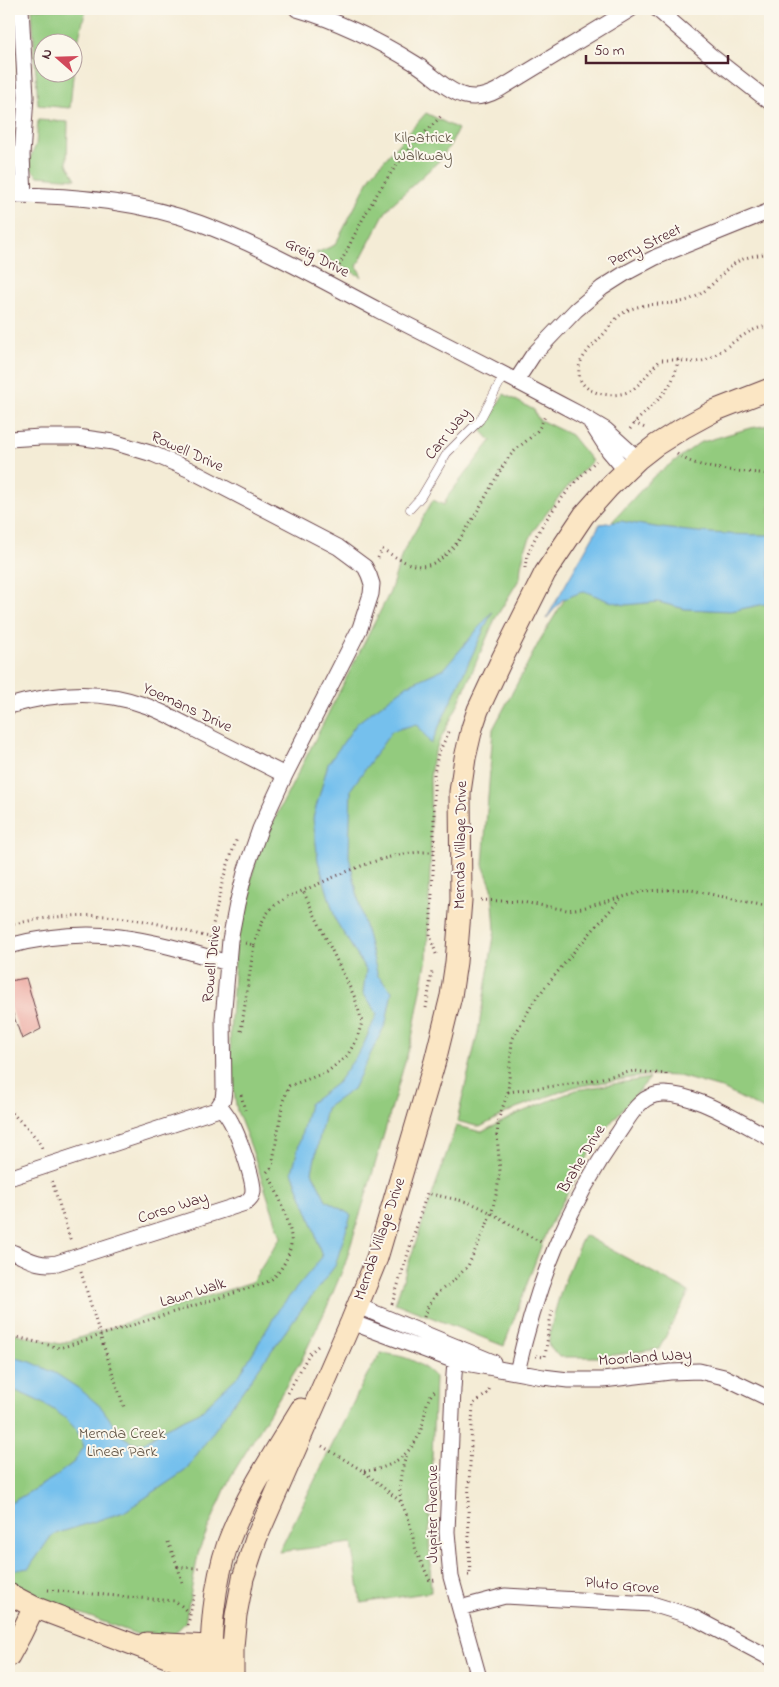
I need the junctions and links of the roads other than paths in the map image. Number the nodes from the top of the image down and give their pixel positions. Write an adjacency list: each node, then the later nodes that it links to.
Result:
1 (21, 9): 6 (street)
2 (297, 9): 3 (street)
3 (631, 9)
4 (657, 9): 5 (street)
5 (770, 102)
6 (15, 195): 8 (street, Greig Drive)
7 (770, 211): 8 (street, Perry Street)
8 (515, 380): 11 (street, Greig Drive); 12 (lane, Carr Way)
9 (770, 389): 11 (street, Mernda Village Drive)
10 (9, 439): 14 (street, Rowell Drive)
11 (632, 465): 21 (street, Mernda Village Drive)
12 (410, 509)
13 (9, 706): 14 (street, Yoemans Drive)
14 (285, 775): 16 (street, Rowell Drive)
15 (9, 946): 16 (street)
16 (228, 963): 17 (street, Rowell Drive)
17 (220, 1106): 19 (street); 20 (street, Corso Way)
18 (770, 1138): 24 (street, Brahe Drive)
19 (9, 1178)
20 (9, 1251)
21 (355, 1314): 22 (street, Mernda Village Drive); 23 (street, Moorland Way)
22 (328, 1349): 31 (street, Mernda Village Drive); 33 (street, Mernda Village Drive)
23 (457, 1354): 24 (street, Moorland Way); 28 (street, Jupiter Avenue)
24 (517, 1372): 25 (street, Moorland Way)
25 (770, 1399)
26 (9, 1594): 27 (street)
27 (36, 1598): 29 (street); 30 (street)
28 (460, 1608): 32 (street, Pluto Grove); 35 (street, Jupiter Avenue)
29 (124, 1642): 33 (street); 33 (street)
30 (9, 1656)
31 (233, 1657): 33 (street); 34 (street, Mernda Village Drive)
32 (770, 1658)
33 (210, 1663)
34 (233, 1678)
35 (479, 1678)

